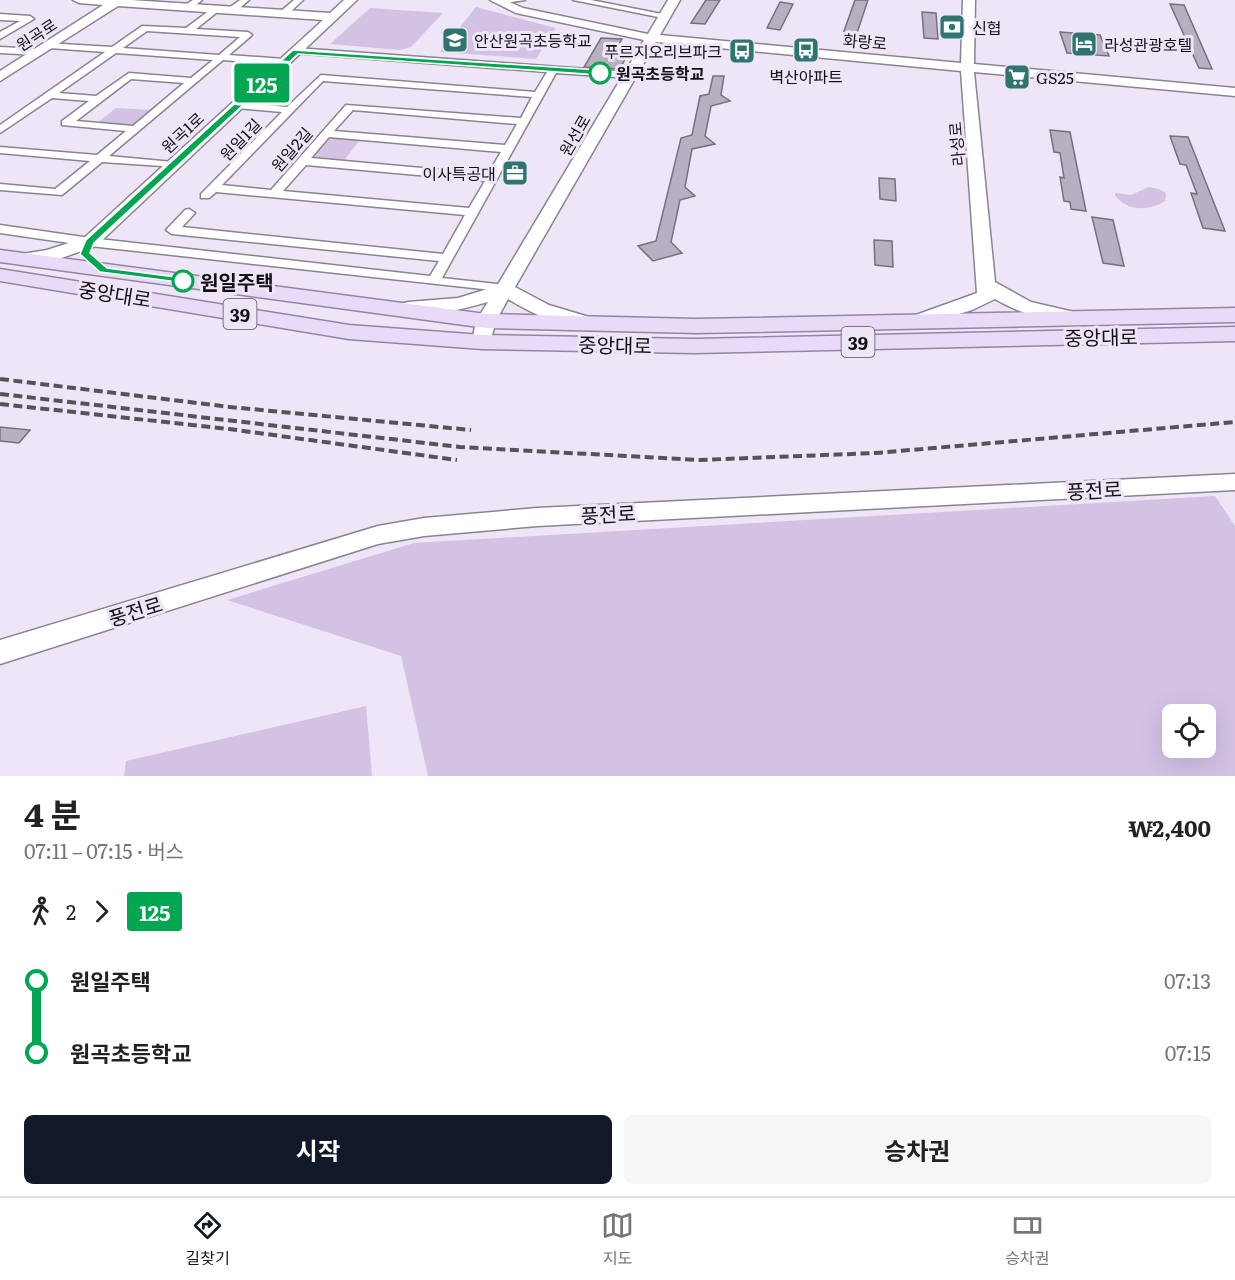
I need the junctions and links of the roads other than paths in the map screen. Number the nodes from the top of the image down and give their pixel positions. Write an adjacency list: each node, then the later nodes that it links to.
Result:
1 (79, 0): 10 (street)
2 (245, 0): 16 (street)
3 (299, 0): 17 (street)
4 (351, 0): 20 (street, 원곡1로)
5 (521, 0): 11 (street)
6 (577, 0): 14 (street)
7 (626, 0): 14 (street)
8 (674, 0): 18 (street, 원선로)
9 (969, 0): 30 (street, 라성로)
10 (118, 1): 12 (street); 24 (street, 원곡로)
11 (497, 1): 23 (street, 화랑로)
12 (149, 2): 13 (street)
13 (193, 4): 15 (street)
14 (615, 7): 18 (street)
15 (218, 9): 16 (street); 21 (street)
16 (232, 10): 17 (street)
17 (283, 14): 20 (street)
18 (663, 15): 23 (street, 원선로)
19 (0, 17): 22 (street)
20 (333, 17): 27 (street, 원곡1로)
21 (188, 31): 26 (street); 28 (street)
22 (0, 36)
23 (651, 38): 30 (street, 화랑로); 33 (street, 원선로)
24 (44, 49): 25 (street); 26 (street); 34 (street, 원곡로)
25 (0, 50)
26 (114, 50): 28 (street); 37 (street)
27 (296, 51): 29 (street, 원곡1로); 32 (street)
28 (221, 58): 29 (street); 35 (street)
29 (284, 62): 41 (street, 원곡1로)
30 (967, 67): 36 (street, 화랑로); 67 (street, 라성로)
31 (553, 69): 32 (street); 33 (street); 39 (street)
32 (444, 75): 38 (street, 원일1길); 39 (street, 원일1길)
33 (629, 75): 68 (street, 원선로)
34 (0, 77)
35 (193, 81): 40 (street); 44 (street)
36 (1235, 93)
37 (50, 95): 40 (street); 45 (street)
38 (361, 95): 42 (street, 원일1길); 43 (street); 46 (street, 원일2길)
39 (539, 95): 43 (street)
40 (99, 99): 44 (street)
41 (237, 105): 42 (street); 51 (street, 원곡1로)
42 (290, 110): 54 (street, 원일1길)
43 (524, 121): 47 (street)
44 (135, 129): 49 (street)
45 (0, 130)
46 (327, 134): 47 (street); 50 (street, 원일2길)
47 (508, 149): 52 (street)
48 (0, 150): 49 (street)
49 (100, 158): 51 (street); 53 (street)
50 (302, 161): 52 (street); 54 (street, 원일2길)
51 (173, 165): 59 (street, 원곡1로)
52 (492, 178): 55 (street)
53 (0, 188)
54 (274, 194): 55 (street, 원일2길)
55 (473, 212): 62 (street)
56 (189, 213): 58 (street)
57 (0, 230): 59 (street)
58 (172, 230): 60 (street); 62 (street)
59 (90, 242): 60 (street); 63 (street); 64 (street)
60 (152, 249): 66 (street)
61 (0, 256): 63 (main road, 39)
62 (447, 258): 66 (street)
63 (22, 259): 64 (main road, 39)
64 (104, 270): 69 (main road, 39)
65 (0, 275): 74 (main road, 중앙대로 / 39)
66 (434, 281): 68 (street)
67 (986, 284): 71 (street); 72 (street)
68 (506, 290): 69 (street); 73 (street); 74 (street, 원선로)
69 (386, 309): 74 (main road, 39)
70 (1235, 315): 71 (main road, 39)
71 (1078, 318): 72 (main road, 39)
72 (920, 320): 73 (main road, 39)
73 (597, 324): 74 (main road, 39)
74 (484, 332): 75 (main road, 중앙대로 / 39)
75 (1235, 334)
76 (1235, 482): 77 (street, 풍전로)
77 (0, 652)

